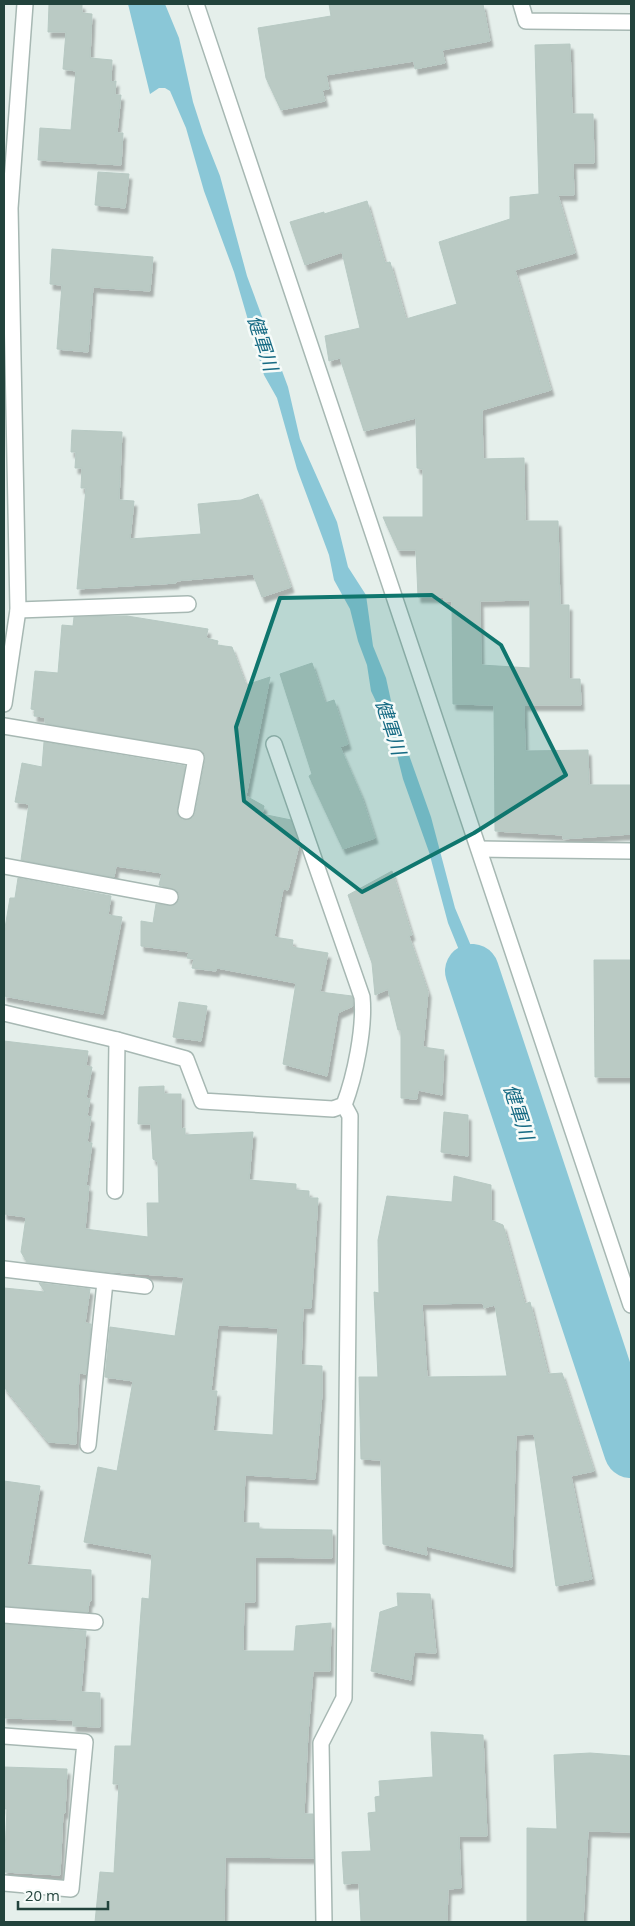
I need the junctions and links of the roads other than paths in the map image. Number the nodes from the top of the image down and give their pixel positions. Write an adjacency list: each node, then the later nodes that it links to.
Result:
1 (25, 4): 6 (street)
2 (196, 4): 11 (street)
3 (521, 4): 4 (street)
4 (631, 22)
5 (188, 604): 6 (street)
6 (18, 610): 7 (street)
7 (4, 704)
8 (4, 726): 10 (street)
9 (274, 744): 17 (street)
10 (186, 811)
11 (479, 849): 12 (street); 22 (street)
12 (631, 850)
13 (4, 866): 14 (street)
14 (170, 897)
15 (4, 1013): 16 (street)
16 (118, 1040): 17 (street); 18 (street)
17 (344, 1105): 28 (street)
18 (114, 1192)
19 (4, 1269): 20 (street)
20 (105, 1282): 21 (street); 23 (street)
21 (145, 1286)
22 (631, 1305)
23 (88, 1445)
24 (4, 1615): 25 (street)
25 (95, 1622)
26 (4, 1736): 27 (street)
27 (4, 1883)
28 (324, 1922)

